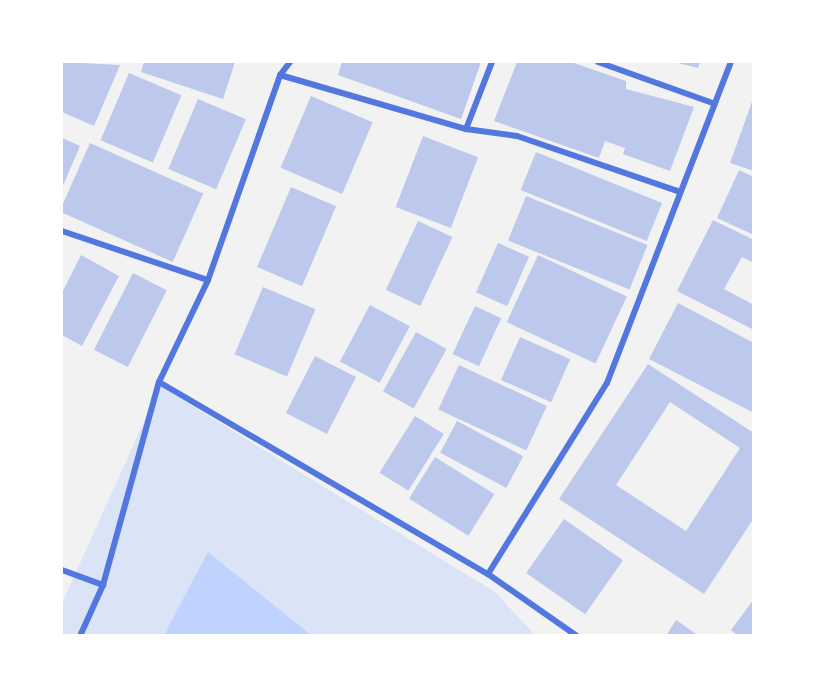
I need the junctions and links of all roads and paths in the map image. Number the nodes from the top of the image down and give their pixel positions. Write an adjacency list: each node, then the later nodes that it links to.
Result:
1 (290, 62): 5 (street)
2 (492, 62): 7 (street)
3 (598, 62): 6 (street)
4 (730, 62): 6 (street)
5 (280, 75): 7 (street); 10 (street)
6 (715, 104): 8 (street)
7 (466, 129): 8 (street)
8 (678, 191): 13 (street)
9 (62, 231): 10 (street)
10 (208, 280): 11 (street)
11 (159, 382): 13 (street); 14 (street)
12 (62, 570): 14 (street)
13 (488, 574): 16 (street)
14 (103, 585): 15 (street)
15 (80, 636)
16 (577, 636)

